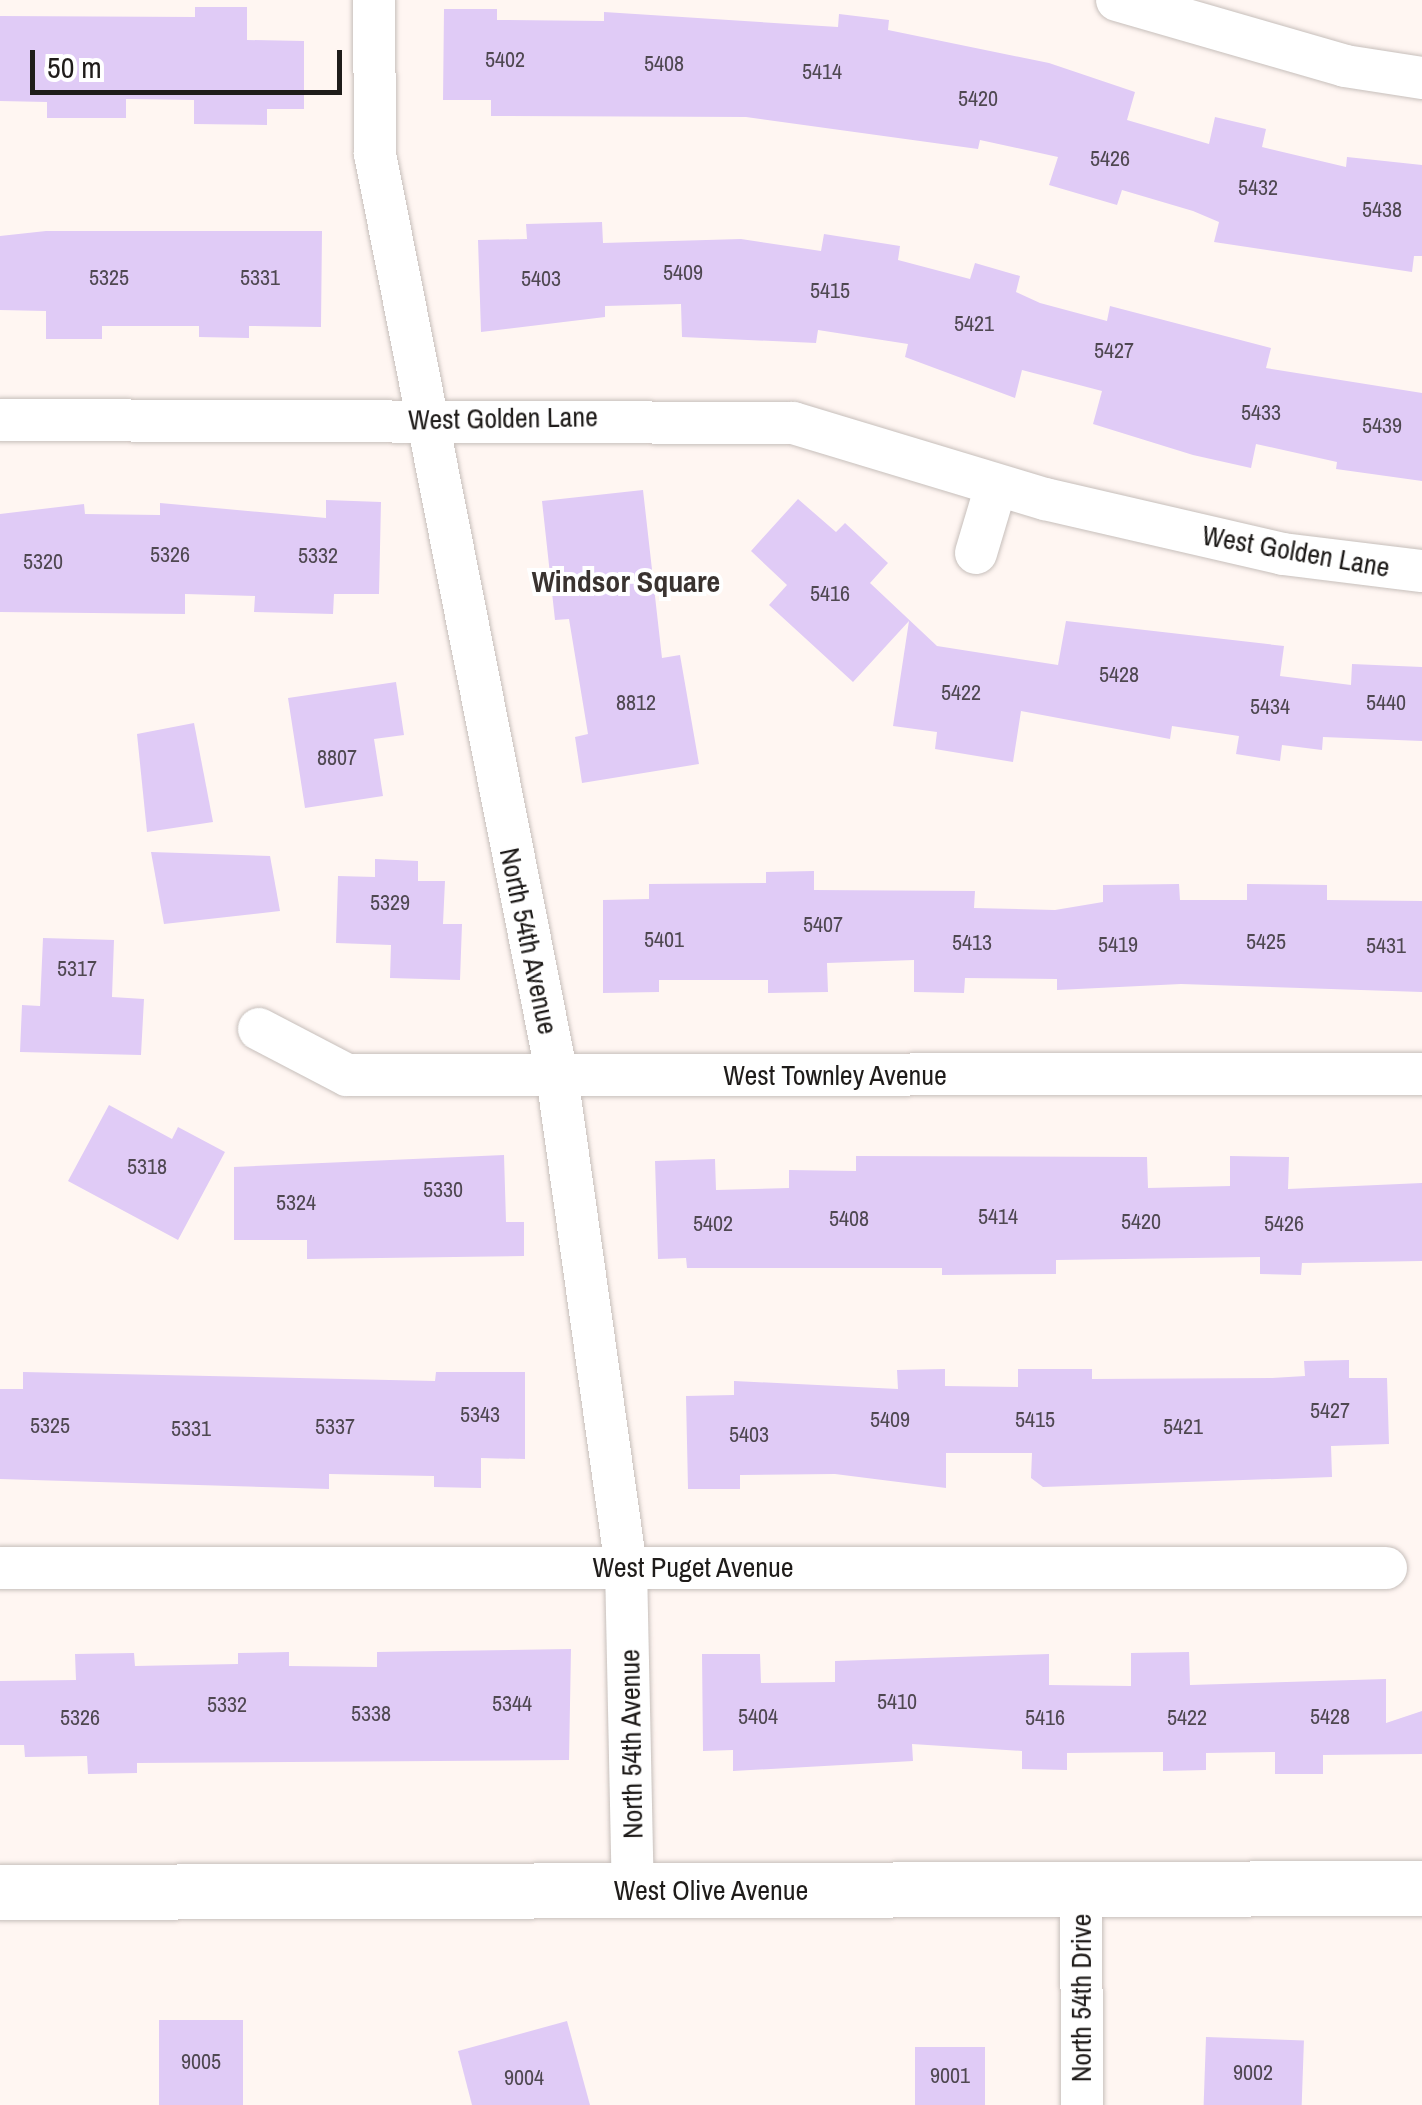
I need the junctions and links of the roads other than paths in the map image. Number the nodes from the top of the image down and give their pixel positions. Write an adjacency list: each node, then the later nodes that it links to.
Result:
1 (374, 0): 4 (street, North 54th Avenue)
2 (1137, 3): 3 (street)
3 (1422, 78)
4 (423, 418): 5 (street, West Golden Lane); 6 (street, West Golden Lane); 11 (street, North 54th Avenue)
5 (0, 420)
6 (996, 486): 7 (street); 8 (street, West Golden Lane)
7 (976, 553)
8 (1422, 571)
9 (259, 1029): 11 (street, West Townley Avenue)
10 (1422, 1074): 11 (street, West Townley Avenue)
11 (557, 1076): 12 (street, North 54th Avenue)
12 (626, 1566): 13 (street, West Puget Avenue); 14 (street, West Puget Avenue); 16 (street, North 54th Avenue)
13 (0, 1568)
14 (1386, 1568)
15 (1422, 1888): 17 (main road, West Olive Avenue)
16 (633, 1890): 17 (main road, West Olive Avenue); 18 (main road, West Olive Avenue)
17 (1081, 1891): 19 (street, North 54th Drive)
18 (0, 1892)
19 (1082, 2105)

